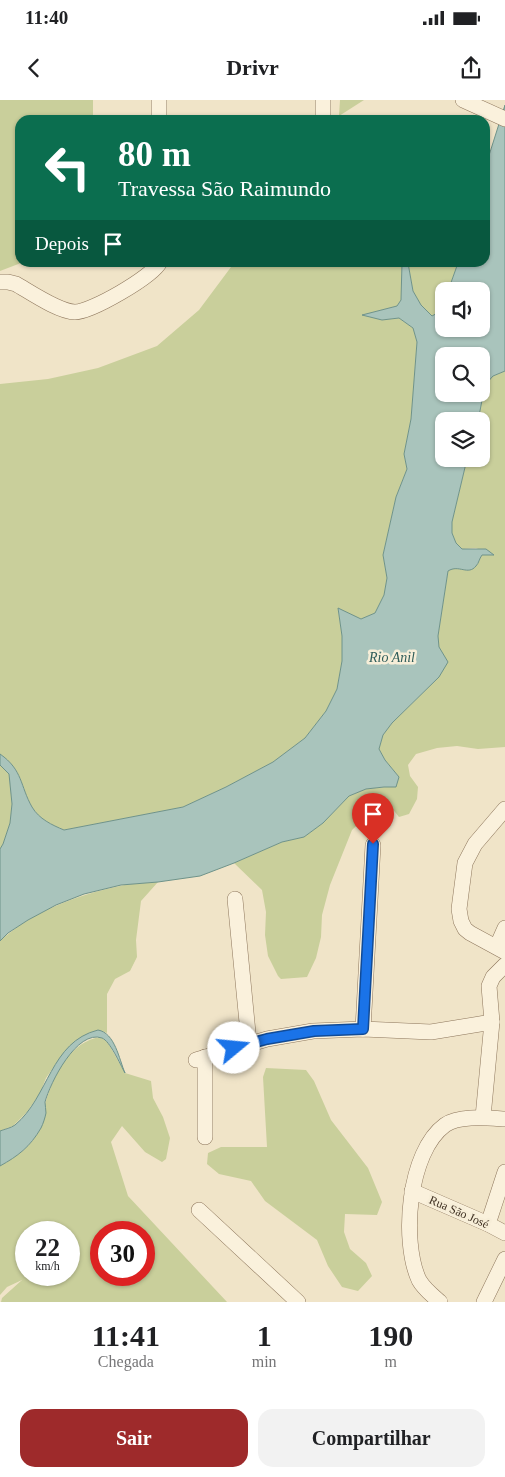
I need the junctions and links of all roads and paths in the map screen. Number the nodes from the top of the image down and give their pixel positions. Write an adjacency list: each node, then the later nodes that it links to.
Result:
1 (149, 100): 6 (street)
2 (159, 100): 7 (street)
3 (323, 100): 8 (street)
4 (331, 100): 9 (street)
5 (463, 100): 10 (street)
6 (149, 115)
7 (159, 115)
8 (323, 115)
9 (331, 115)
10 (498, 116)
11 (158, 267): 12 (street)
12 (0, 282)
13 (505, 809): 17 (street)
14 (373, 844): 20 (street)
15 (235, 899): 21 (street)
16 (505, 928): 17 (street)
17 (501, 949)
18 (505, 966): 19 (street)
19 (492, 1022): 20 (street); 22 (street)
20 (363, 1029): 21 (street)
21 (249, 1043): 24 (street)
22 (483, 1117): 23 (street); 26 (street)
23 (505, 1119)
24 (205, 1137)
25 (505, 1172): 28 (street)
26 (412, 1191): 28 (street, Rua São José); 32 (street)
27 (199, 1210): 31 (street)
28 (488, 1224): 29 (street, Rua São José)
29 (505, 1233)
30 (505, 1259): 33 (street)
31 (298, 1302)
32 (440, 1302)
33 (484, 1302)

